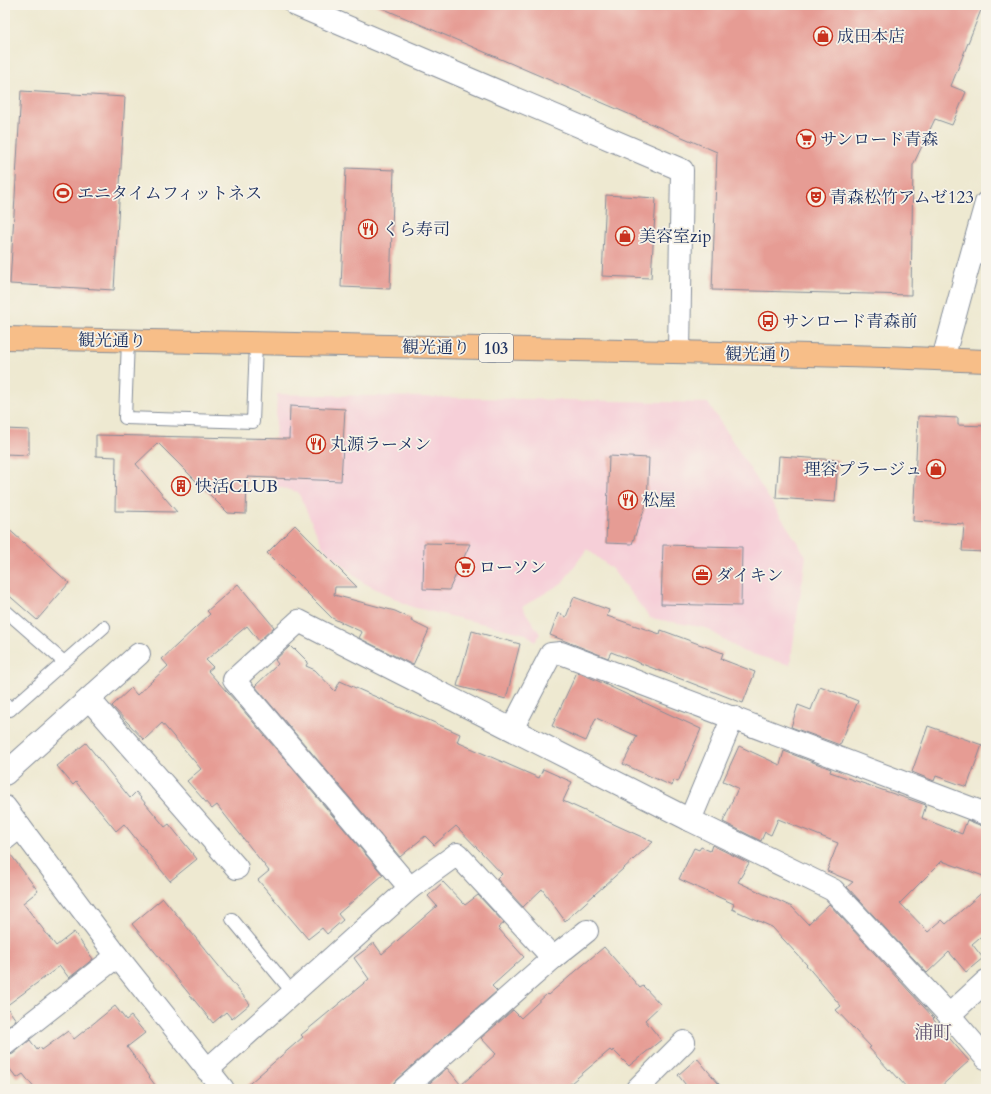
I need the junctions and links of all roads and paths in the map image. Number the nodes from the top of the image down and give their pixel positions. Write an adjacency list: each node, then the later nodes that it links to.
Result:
1 (296, 5): 6 (street)
2 (986, 203): 7 (street)
3 (5, 338): 4 (highway, 観光通り / 103)
4 (128, 340): 5 (highway, 観光通り / 103); 5 (lane)
5 (256, 343): 6 (highway, 観光通り / 103)
6 (679, 352): 7 (highway, 観光通り / 103)
7 (943, 359): 8 (highway, 観光通り / 103)
8 (986, 361)
9 (5, 613): 12 (lane)
10 (104, 627): 12 (lane)
11 (139, 654): 13 (street)
12 (64, 662): 14 (lane)
13 (89, 699): 17 (street); 22 (street)
14 (5, 703)
15 (732, 717): 16 (street); 19 (street); 20 (street)
16 (512, 729): 20 (street); 23 (street)
17 (5, 774)
18 (5, 807): 21 (street)
19 (986, 814)
20 (690, 820): 30 (street)
21 (13, 833): 26 (street)
22 (237, 868)
23 (410, 888): 27 (street); 29 (street)
24 (232, 918): 29 (lane)
25 (587, 930): 27 (street)
26 (117, 956): 32 (street); 34 (street)
27 (553, 958): 36 (street)
28 (986, 981): 30 (street)
29 (293, 993): 34 (street)
30 (948, 1015): 33 (street)
31 (684, 1042): 35 (street)
32 (5, 1044)
33 (986, 1058)
34 (213, 1082)
35 (640, 1088)
36 (404, 1089)

